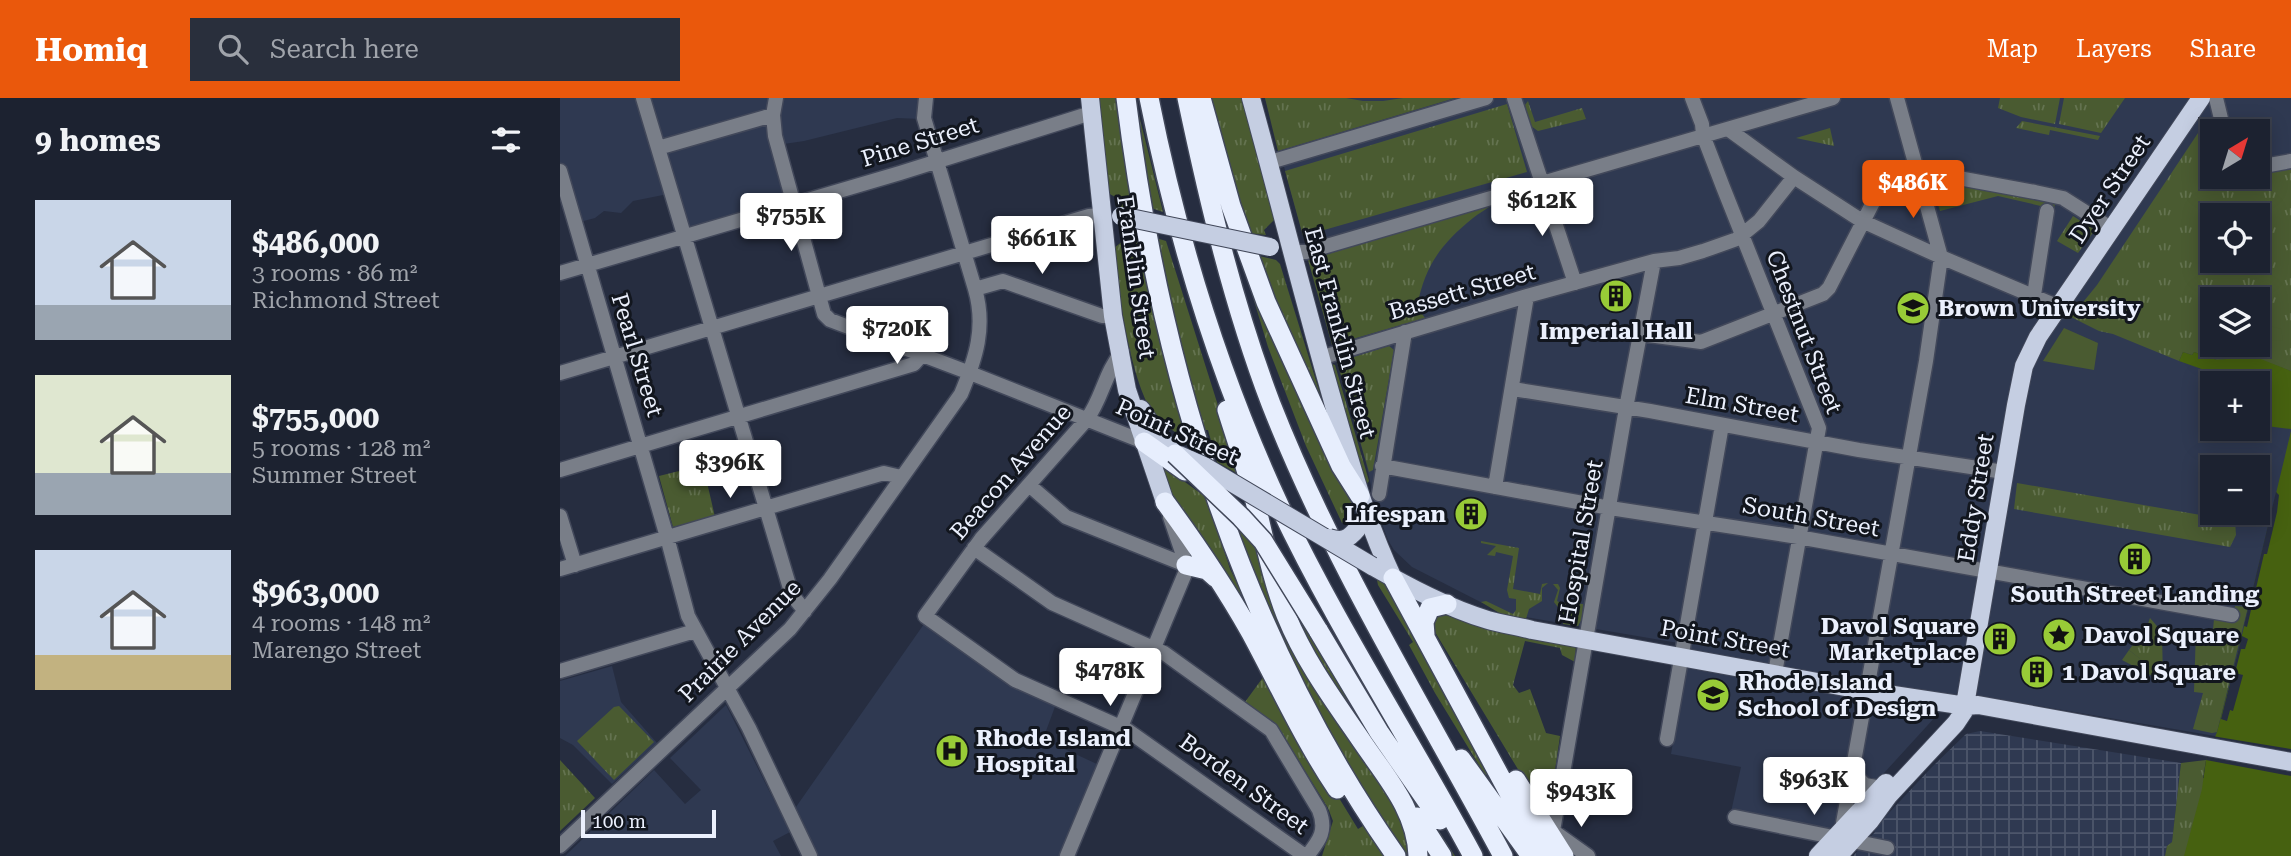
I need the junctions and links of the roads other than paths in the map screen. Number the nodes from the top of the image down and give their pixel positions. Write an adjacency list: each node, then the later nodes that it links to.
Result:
1 (656, 98): 16 (street)
2 (776, 98): 18 (street, Point Street)
3 (926, 98): 23 (street)
4 (1126, 98): 122 (highway)
5 (1149, 98): 42 (highway)
6 (1187, 98): 109 (highway)
7 (1200, 98): 80 (highway)
8 (1251, 98): 25 (main road, East Franklin Street)
9 (1486, 98): 25 (street)
10 (1514, 98): 30 (street)
11 (1692, 98): 21 (street, Chestnut Street)
12 (1833, 98): 20 (street)
13 (1897, 98): 28 (street)
14 (2200, 98): 35 (main road, Dyer Street)
15 (2216, 98): 19 (street)
16 (646, 105): 22 (street)
17 (1090, 105): 23 (street, Pine Street); 33 (main road, Franklin Street)
18 (773, 115): 22 (street); 31 (street, Point Street)
19 (2221, 119)
20 (1728, 129): 21 (street); 29 (street)
21 (1703, 135): 30 (street); 37 (street, Chestnut Street)
22 (658, 148): 36 (street)
23 (937, 161): 31 (street, Pine Street); 38 (street)
24 (2291, 161): 26 (street)
25 (1270, 162): 39 (main road, East Franklin Street)
26 (2270, 165)
27 (560, 171): 43 (street, Pearl Street)
28 (1918, 175): 34 (street); 35 (street); 40 (street)
29 (1794, 177): 34 (street); 37 (street, Bassett Street)
30 (1542, 182): 39 (street); 45 (street)
31 (794, 203): 36 (street, Pine Street); 47 (street, Point Street)
32 (2047, 211): 48 (street)
33 (1101, 215): 38 (street); 39 (main road, bridge); 52 (main road, Franklin Street)
34 (1862, 221): 40 (street); 51 (street)
35 (2112, 229): 50 (main road, Dyer Street)
36 (686, 235): 43 (street, Pine Street); 53 (street)
37 (1742, 236): 41 (street, Bassett Street); 51 (street, Chestnut Street)
38 (963, 252): 46 (street); 47 (street)
39 (1291, 252): 59 (main road, East Franklin Street)
40 (1941, 257): 48 (street); 72 (street)
41 (1654, 261): 45 (street, Bassett Street); 55 (street, Hospital Street)
42 (1190, 263): 119 (highway); 134 (highway)
43 (587, 264): 44 (street, Pine Street); 58 (street, Pearl Street)
44 (560, 272)
45 (1575, 283): 49 (street, Bassett Street)
46 (975, 289): 52 (street); 61 (street, Prairie Avenue)
47 (820, 294): 53 (street); 57 (street, Point Street)
48 (2034, 295): 50 (street)
49 (1527, 296): 54 (street, Bassett Street); 63 (street)
50 (2059, 307): 75 (main road, Eddy Street)
51 (1773, 315): 55 (street); 68 (street, Chestnut Street)
52 (1114, 316): 56 (main road, Franklin Street)
53 (712, 327): 58 (street); 65 (street)
54 (1405, 332): 59 (street, Bassett Street); 73 (street)
55 (1641, 334): 64 (street, Hospital Street)
56 (1122, 352): 62 (main road, Franklin Street); 66 (street, Beacon Avenue)
57 (921, 356): 61 (street, Point Street); 65 (street)
58 (614, 358): 60 (street); 70 (street, Pearl Street)
59 (1320, 358): 80 (main road, East Franklin Street)
60 (560, 373)
61 (970, 373): 66 (street, Point Street); 76 (street, Prairie Avenue)
62 (1126, 377): 69 (main road, Franklin Street); 71 (main road)
63 (1513, 389): 64 (street, Elm Street); 78 (street)
64 (1626, 408): 67 (street, Elm Street); 83 (street, Hospital Street)
65 (739, 418): 70 (street); 82 (street)
66 (1087, 419): 69 (street, Point Street); 77 (street, Beacon Avenue)
67 (1722, 425): 68 (street, Elm Street); 85 (street)
68 (1817, 441): 72 (street, Elm Street); 88 (street, Chestnut Street)
69 (1144, 442): 71 (main road, Point Street); 79 (highway, bridge); 81 (main road, Franklin Street)
70 (641, 446): 74 (street); 86 (street, Pearl Street)
71 (1175, 454): 79 (highway, bridge); 87 (main road, Point Street, bridge)
72 (1909, 456): 75 (street, Elm Street); 91 (street)
73 (1382, 466): 78 (street, South Street); 80 (street)
74 (560, 470)
75 (2004, 472): 95 (main road, Eddy Street)
76 (901, 477): 82 (street); 99 (street, Prairie Avenue)
77 (1029, 485): 90 (street, Beacon Avenue); 93 (street)
78 (1494, 487): 83 (street, South Street)
79 (1218, 494): 133 (highway, bridge)
80 (1368, 499): 87 (main road, bridge); 89 (main road, East Franklin Street)
81 (1165, 502): 93 (street, Franklin Street); 97 (highway)
82 (765, 508): 86 (street); 99 (street)
83 (1610, 508): 85 (street, South Street); 104 (street, Hospital Street)
84 (560, 516): 92 (street)
85 (1705, 523): 88 (street, South Street); 107 (street)
86 (667, 537): 92 (street); 103 (street, Pearl Street)
87 (1326, 537): 96 (main road, Point Street, bridge)
88 (1798, 537): 91 (street, South Street); 110 (street, Chestnut Street)
89 (1378, 547): 96 (main road, East Franklin Street); 102 (main road, Point Street)
90 (974, 548): 101 (street, Beacon Avenue); 106 (street)
91 (1891, 554): 95 (street, South Street); 112 (street)
92 (575, 565): 94 (street)
93 (1185, 565): 97 (highway); 106 (street)
94 (560, 569)
95 (1989, 570): 100 (street, South Street); 113 (main road, Eddy Street)
96 (1393, 578): 98 (main road, Point Street); 105 (highway)
97 (1219, 580): 122 (highway)
98 (1447, 604): 102 (main road, Point Street); 105 (highway)
99 (805, 611): 111 (street, Prairie Avenue)
100 (2232, 615)
101 (925, 616): 114 (street, Borden Street)
102 (1517, 626): 104 (main road, Point Street)
103 (695, 631): 108 (street); 111 (street, Pearl Street)
104 (1587, 640): 107 (main road, Point Street); 139 (street, Hospital Street)
105 (1429, 642): 118 (highway)
106 (1154, 649): 114 (street); 128 (street)
107 (1681, 656): 110 (main road, Point Street); 115 (street)
108 (560, 671)
109 (1401, 672): 135 (highway); 136 (highway)
110 (1775, 673): 112 (main road, Point Street)
111 (727, 690): 124 (street, Prairie Avenue); 126 (street, Pearl Street)
112 (1867, 691): 113 (main road, Point Street); 117 (street)
113 (1966, 706): 116 (main road, Point Street); 120 (main road, Eddy Street); 123 (main road, Eddy Street)
114 (1121, 727): 127 (street); 128 (street, Borden Street)
115 (1667, 739)
116 (2291, 762)
117 (1852, 772): 120 (street); 123 (street)
118 (1506, 775): 137 (highway); 138 (highway)
119 (1388, 780): 131 (highway); 132 (highway)
120 (1881, 788): 123 (main road, Eddy Street)
121 (1735, 817): 123 (street)
122 (1368, 824): 129 (highway); 130 (highway)
123 (1842, 841): 125 (street); 140 (main road, Eddy Street)
124 (560, 846)
125 (1886, 848)
126 (810, 856)
127 (1067, 856)
128 (1306, 856)
129 (1386, 856)
130 (1396, 856)
131 (1419, 856)
132 (1442, 856)
133 (1463, 856)
134 (1473, 856)
135 (1503, 856)
136 (1531, 856)
137 (1543, 856)
138 (1564, 856)
139 (1588, 856)
140 (1818, 856)

